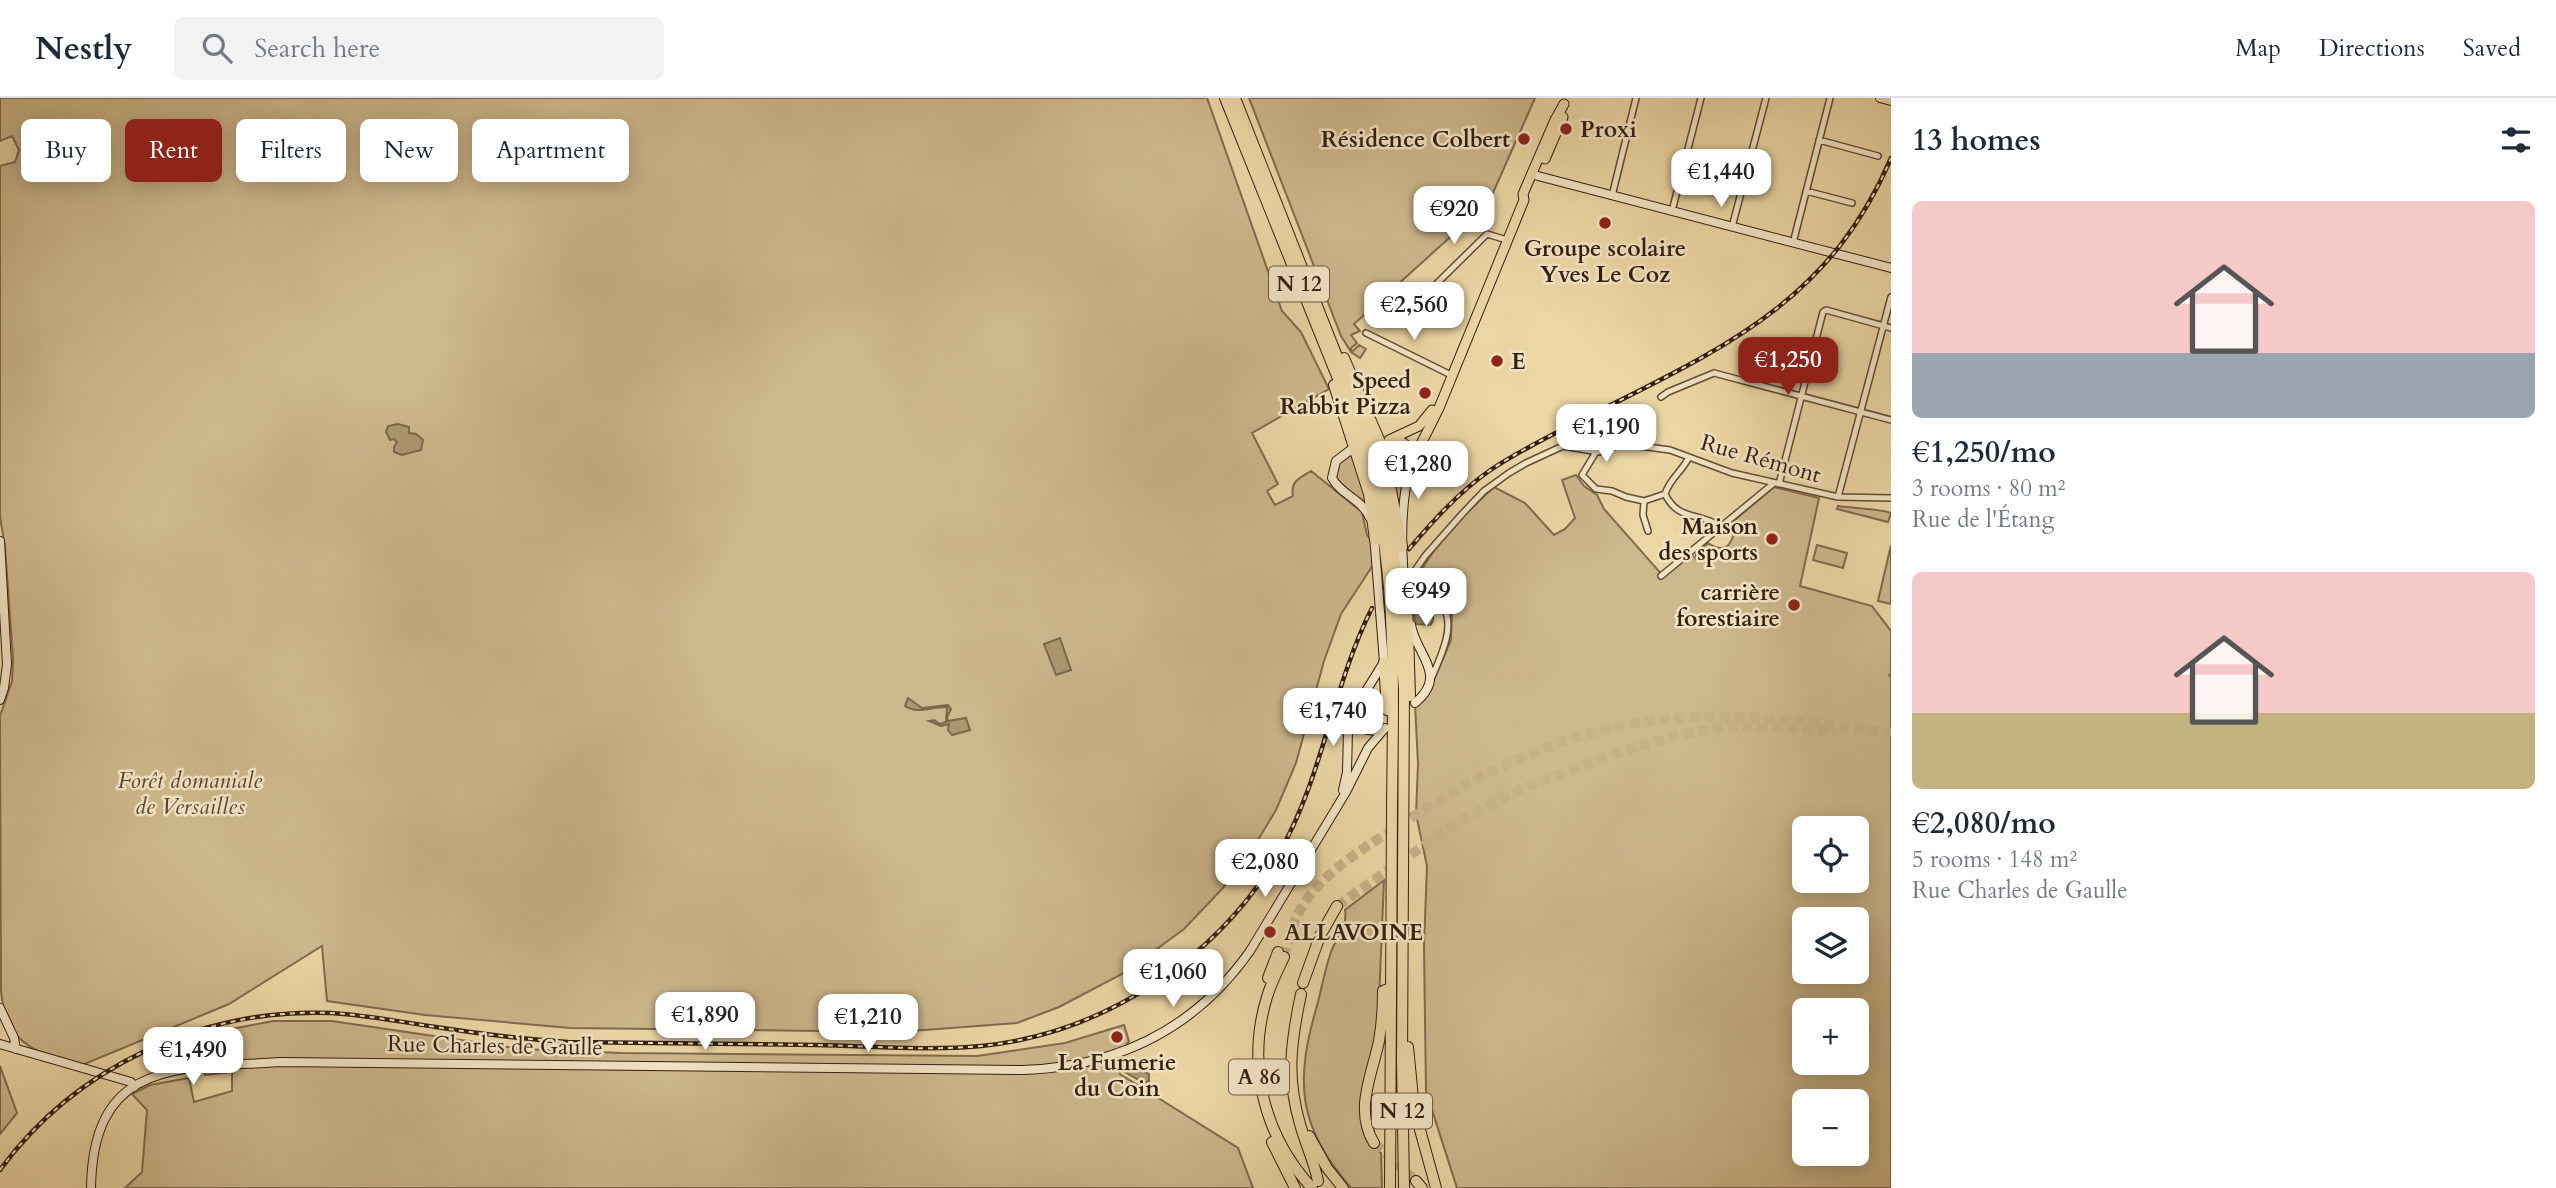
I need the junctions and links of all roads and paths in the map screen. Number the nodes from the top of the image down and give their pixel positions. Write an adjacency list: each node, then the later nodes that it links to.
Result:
1 (1225, 98): 27 (highway, N 12)
2 (1235, 98): 22 (highway, N 12)
3 (1636, 98): 14 (street)
4 (1700, 98): 16 (street)
5 (1766, 98): 17 (street)
6 (1830, 98): 10 (street)
7 (1880, 98): 9 (main road)
8 (1565, 101): 12 (main road)
9 (1891, 101)
10 (1819, 140): 11 (street); 13 (street)
11 (1878, 156)
12 (1535, 175): 14 (main road); 18 (main road)
13 (1806, 193): 15 (street); 19 (street)
14 (1612, 196): 16 (main road)
15 (1852, 203)
16 (1672, 211): 17 (main road)
17 (1732, 227): 19 (main road)
18 (1507, 240): 23 (street); 28 (main road)
19 (1793, 243): 20 (main road)
20 (1891, 268)
21 (1891, 297): 24 (street)
22 (1317, 305): 50 (highway); 60 (highway, N 12)
23 (1415, 305)
24 (1883, 326): 25 (street); 30 (street); 32 (street)
25 (1891, 328)
26 (1366, 333): 28 (street)
27 (1334, 371): 48 (highway); 58 (highway, N 12)
28 (1451, 375): 29 (main road)
29 (1444, 391): 34 (main road); 35 (main road)
30 (1802, 396): 31 (street); 32 (street); 41 (street)
31 (1661, 397)
32 (1862, 412): 33 (street); 43 (street)
33 (1891, 420)
34 (1411, 431): 35 (main road); 40 (main road)
35 (1423, 437): 40 (main road)
36 (1622, 444): 38 (street, Rue Rémont); 38 (street, Rue Rémont); 39 (street, Rue Rémont)
37 (1352, 449): 48 (main road)
38 (1595, 451): 45 (street); 54 (street, Rue Rémont)
39 (1689, 457): 41 (street, Rue Rémont); 42 (street)
40 (1410, 466): 50 (main road)
41 (1776, 483): 43 (street, Rue Rémont); 46 (street)
42 (1665, 494): 45 (street); 46 (street)
43 (1839, 497): 44 (street, Rue Rémont)
44 (1891, 498)
45 (1644, 501): 47 (street)
46 (1720, 527): 51 (street)
47 (1648, 531)
48 (1375, 540): 53 (main road)
49 (0, 541): 55 (main road)
50 (1402, 547): 52 (main road)
51 (1661, 576)
52 (1407, 602): 54 (main road); 60 (highway)
53 (1384, 663): 57 (main road); 58 (highway)
54 (1429, 684): 56 (main road)
55 (0, 700)
56 (1415, 703)
57 (1355, 706): 59 (main road, Rue Charles de Gaulle); 59 (main road, Rue Charles de Gaulle)
58 (1393, 738): 63 (highway, N 12)
59 (1339, 803): 69 (main road, Rue Charles de Gaulle)
60 (1402, 856): 66 (highway, N 12)
61 (1337, 906): 62 (highway)
62 (1303, 983)
63 (1390, 988): 71 (highway); 76 (highway, N 12)
64 (1301, 995): 70 (highway, A 86)
65 (0, 1008): 68 (main road)
66 (1404, 1033): 77 (highway, N 12); 78 (highway)
67 (0, 1044): 68 (main road)
68 (16, 1049): 69 (main road)
69 (137, 1084): 73 (main road, Rue Charles de Gaulle)
70 (1293, 1087): 72 (highway); 75 (highway, A 86)
71 (1374, 1143)
72 (1315, 1185): 74 (highway, A 86)
73 (91, 1188)
74 (1294, 1188)
75 (1343, 1188)
76 (1390, 1188)
77 (1404, 1188)
78 (1434, 1188)

